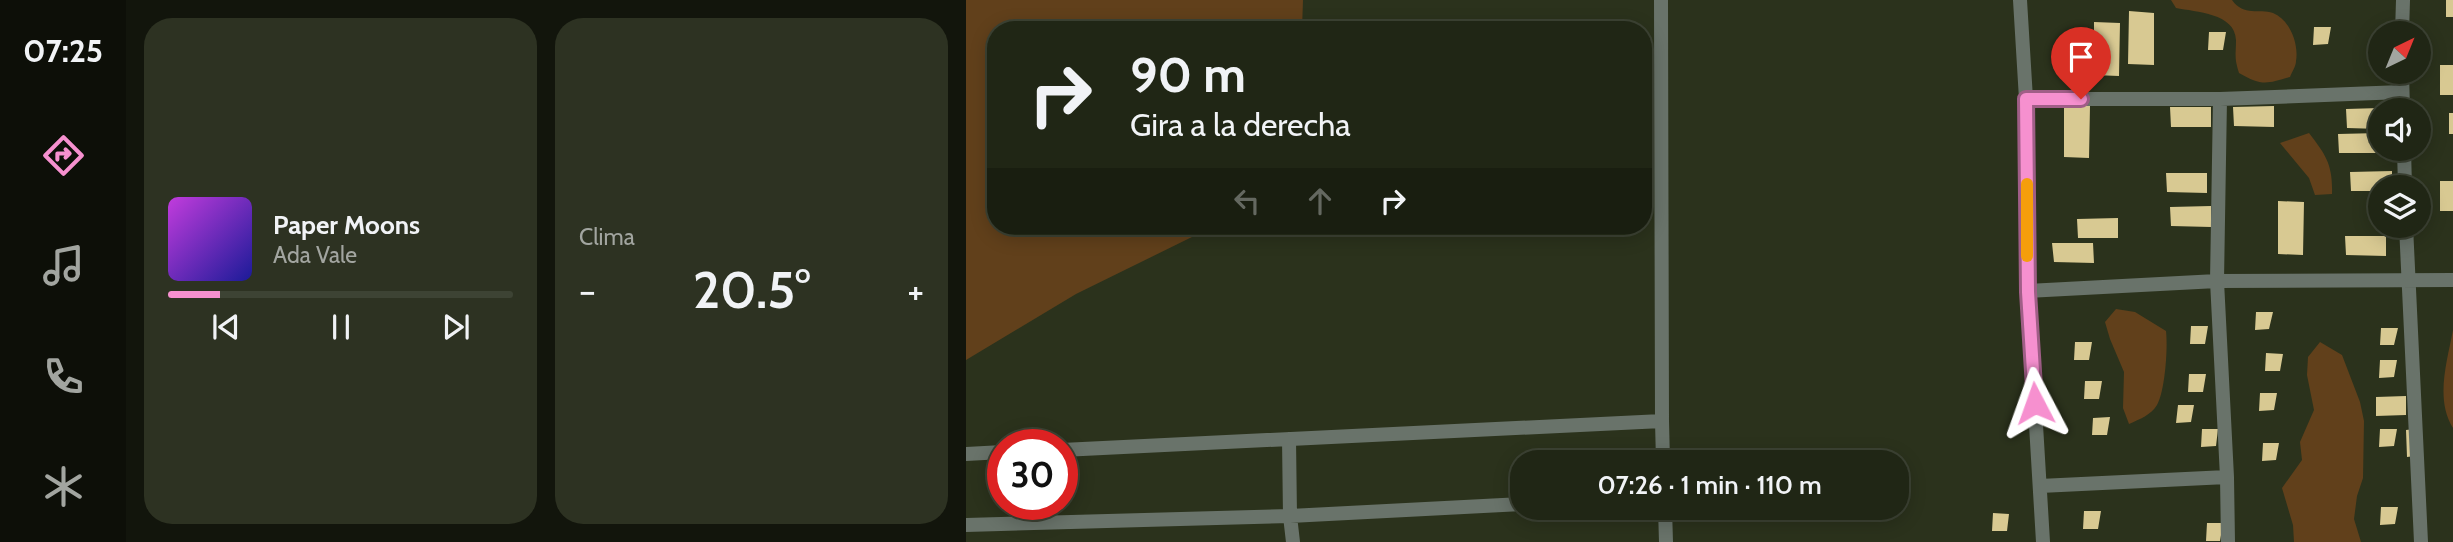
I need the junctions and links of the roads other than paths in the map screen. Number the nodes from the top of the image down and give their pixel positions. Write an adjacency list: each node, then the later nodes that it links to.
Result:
1 (1661, 0): 15 (street)
2 (2020, 0): 8 (street)
3 (2403, 0): 4 (street)
4 (2402, 21)
5 (2402, 84): 6 (street)
6 (2402, 92): 7 (street); 9 (street)
7 (2402, 98)
8 (2026, 99): 9 (street); 14 (street)
9 (2220, 99): 13 (street)
10 (2406, 238): 11 (street)
11 (2408, 280): 12 (street); 13 (street); 31 (street)
12 (2453, 280)
13 (2217, 281): 14 (street); 21 (street)
14 (2028, 292): 22 (street)
15 (1662, 421): 16 (street); 18 (street)
16 (1290, 439): 17 (street); 24 (street)
17 (1078, 449)
18 (1663, 450)
19 (987, 453): 20 (street)
20 (966, 454)
21 (2227, 477): 22 (street); 30 (street)
22 (2040, 486): 29 (street)
23 (1510, 505): 24 (street)
24 (1290, 516): 26 (street); 27 (street)
25 (1665, 520): 28 (street)
26 (966, 525)
27 (1293, 542)
28 (1666, 542)
29 (2043, 542)
30 (2228, 542)
31 (2421, 542)

